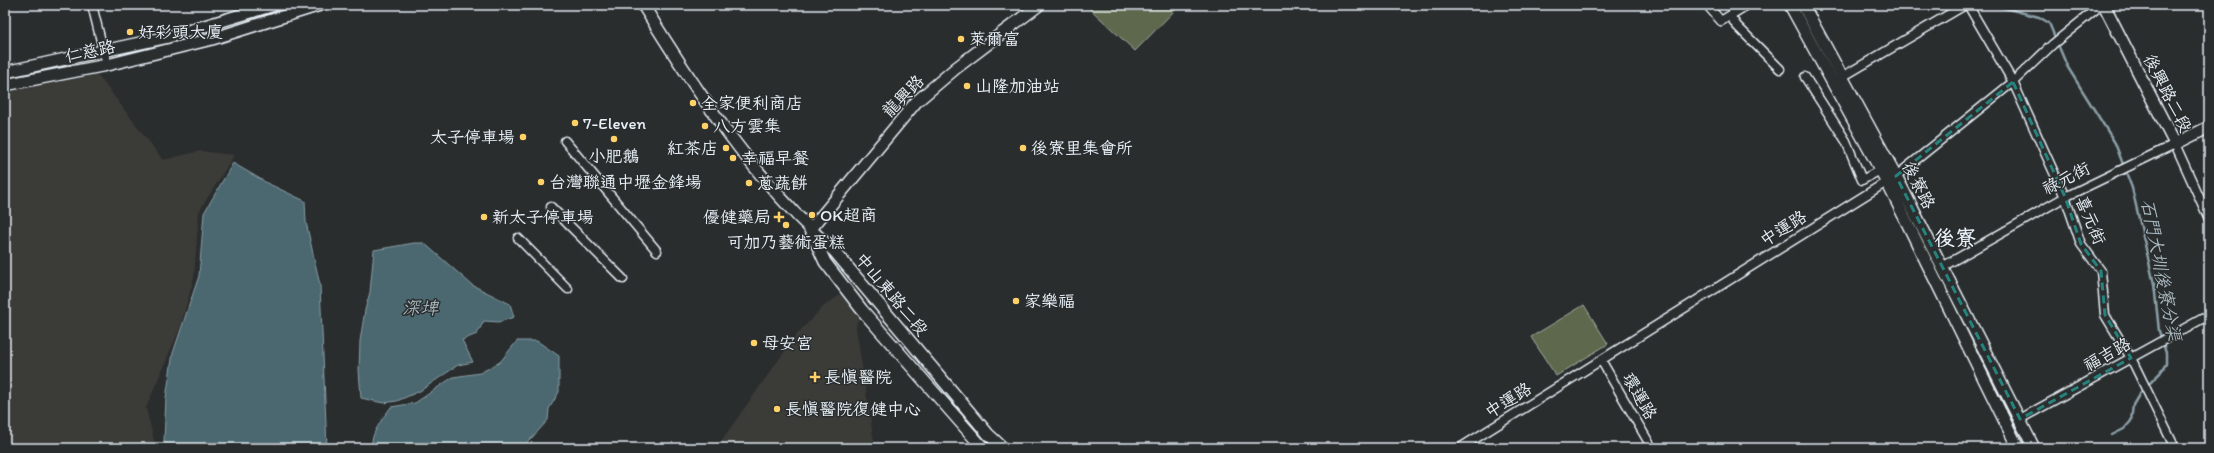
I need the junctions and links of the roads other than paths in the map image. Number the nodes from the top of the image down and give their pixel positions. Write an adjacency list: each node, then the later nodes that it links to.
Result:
1 (92, 5): 13 (street)
2 (274, 5): 13 (street, 仁慈路)
3 (320, 5): 14 (street, 仁慈路)
4 (643, 5): 29 (street)
5 (1039, 5): 29 (street, 龍興路)
6 (1707, 5): 12 (street)
7 (1747, 5): 12 (street)
8 (1790, 5): 24 (street, 後寮路)
9 (1803, 5): 18 (street, 後寮路)
10 (1967, 5): 18 (street); 19 (street, 喜元街)
11 (2103, 5): 19 (street, 中運路); 23 (street, 後興路二段)
12 (1730, 16): 15 (street)
13 (103, 52): 14 (street); 16 (street, 仁慈路)
14 (107, 65): 20 (street, 仁慈路)
15 (1780, 69)
16 (5, 72)
17 (1805, 77): 24 (street)
18 (1842, 77): 24 (street, 後寮路)
19 (2013, 82): 25 (street, 中運路); 26 (street, 喜元街)
20 (5, 85)
21 (2209, 127): 23 (street, 祿元街)
22 (565, 141): 31 (street)
23 (2175, 144): 26 (street, 祿元街); 28 (street, 後興路二段)
24 (1885, 168): 25 (street, 後寮路)
25 (1891, 179): 32 (street, 後寮路); 37 (street, 中運路); 43 (street, 後寮路)
26 (2065, 197): 32 (street, 祿元街); 36 (street, 喜元街)
27 (551, 207): 33 (street)
28 (2209, 219)
29 (810, 230): 39 (street, 中山東路二段); 40 (street, 中山東路二段)
30 (518, 238): 34 (street)
31 (657, 251)
32 (1942, 267): 38 (street, 後寮路)
33 (623, 279)
34 (568, 289)
35 (2209, 315): 36 (street, 福吉路)
36 (2131, 358): 38 (street, 福吉路); 45 (street, 喜元街)
37 (1601, 360): 41 (street, 中運路); 42 (street, 環運路)
38 (2020, 419): 44 (street, 後寮路)
39 (983, 448)
40 (1003, 448)
41 (1460, 448)
42 (1652, 448)
43 (2018, 448)
44 (2034, 448)
45 (2175, 448)

